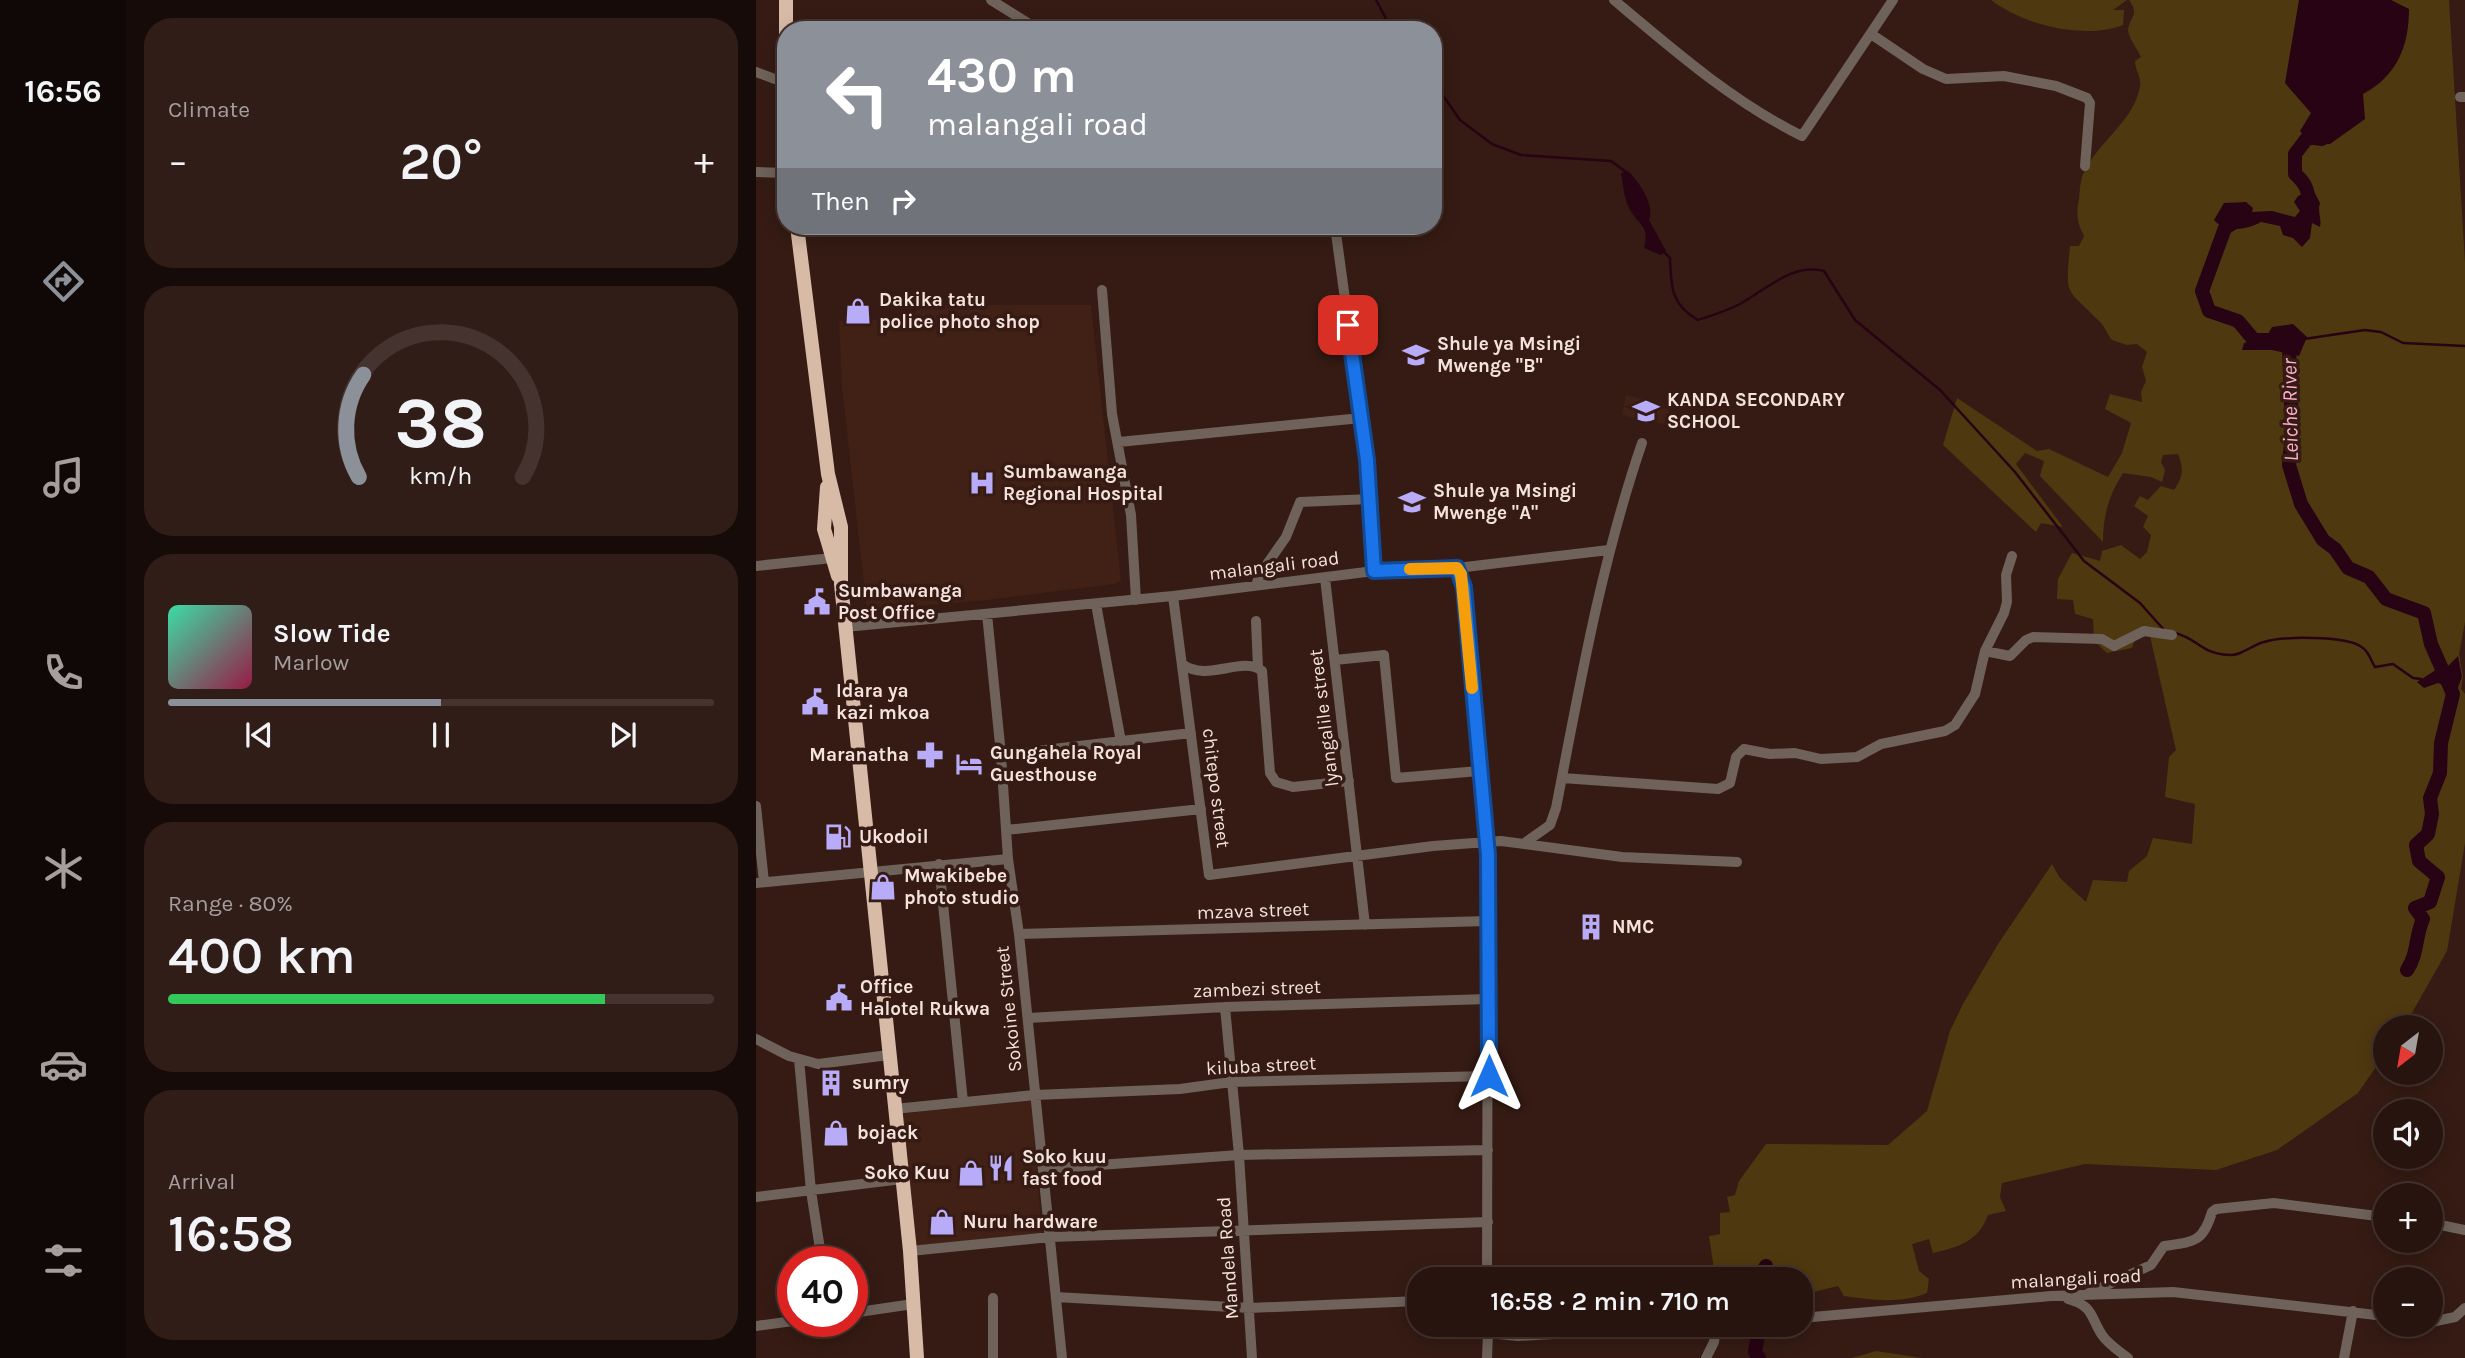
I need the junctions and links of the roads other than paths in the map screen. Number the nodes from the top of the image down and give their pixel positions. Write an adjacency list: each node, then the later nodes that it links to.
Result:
1 (786, 0): 5 (highway)
2 (991, 0): 6 (street)
3 (1614, 0): 7 (street)
4 (1891, 1): 7 (street)
5 (785, 21)
6 (1025, 21)
7 (1871, 34): 10 (street)
8 (756, 72): 9 (street)
9 (777, 80)
10 (2085, 166)
11 (756, 172): 12 (street)
12 (777, 173)
13 (798, 235): 19 (highway)
14 (1336, 235): 16 (street)
15 (1102, 290): 17 (street)
16 (1361, 418): 17 (street); 20 (street)
17 (1119, 442): 34 (street)
18 (1642, 443): 24 (street)
19 (828, 474): 21 (highway); 22 (highway)
20 (1370, 499): 29 (street); 32 (street)
21 (824, 526): 22 (highway); 23 (highway)
22 (841, 531): 23 (highway); 31 (highway)
23 (827, 541): 26 (highway)
24 (1609, 550): 28 (street, malangali road); 48 (street)
25 (2012, 556): 40 (street)
26 (832, 558): 27 (street); 31 (highway)
27 (756, 566)
28 (1457, 568): 29 (street, malangali road); 47 (street)
29 (1374, 571): 30 (street, malangali road)
30 (1325, 578): 32 (street, malangali road); 41 (street, lyangalile street)
31 (841, 584): 38 (highway)
32 (1256, 585): 33 (street, malangali road)
33 (1173, 596): 34 (street, malangali road); 42 (street, chitepo street)
34 (1136, 600): 35 (street, malangali road)
35 (1096, 604): 36 (street, malangali road); 45 (street)
36 (987, 614): 38 (street, malangali road); 46 (street, Sokoine Street)
37 (1256, 621): 43 (street)
38 (845, 627): 59 (highway)
39 (2172, 635): 40 (street)
40 (1985, 650): 48 (street)
41 (1335, 660): 47 (street); 49 (street, lyangalile street)
42 (1182, 664): 43 (street); 44 (street, chitepo street)
43 (1258, 668): 49 (street)
44 (1191, 733): 45 (street); 51 (street, chitepo street)
45 (1121, 742): 46 (street)
46 (1002, 755): 52 (street, Sokoine Street)
47 (1479, 771): 53 (street)
48 (1562, 778): 54 (street)
49 (1349, 781): 55 (street, lyangalile street)
50 (756, 806): 60 (street)
51 (1201, 810): 52 (street); 55 (street, chitepo street)
52 (1006, 830): 56 (street, Sokoine Street)
53 (1486, 841): 54 (street, chitepo street); 55 (street, chitepo street); 61 (street)
54 (1525, 842): 57 (street, chitepo street)
55 (1359, 855): 62 (street, lyangalile street)
56 (1008, 859): 58 (street); 63 (street, Sokoine Street)
57 (1737, 862)
58 (939, 864): 59 (street); 73 (street)
59 (871, 872): 60 (street); 68 (highway)
60 (760, 882)
61 (1488, 921): 62 (street, mzava street); 64 (street)
62 (1365, 925): 63 (street, mzava street)
63 (1019, 934): 66 (street, Sokoine Street)
64 (1488, 999): 65 (street, zambezi street); 70 (street)
65 (1225, 1007): 66 (street, zambezi street); 71 (street)
66 (1028, 1018): 72 (street, Sokoine Street)
67 (756, 1039): 69 (street)
68 (889, 1055): 69 (street); 74 (highway)
69 (799, 1059): 79 (street)
70 (1489, 1076): 71 (street, kiluba street); 75 (street)
71 (1231, 1082): 72 (street, kiluba street); 76 (street)
72 (1035, 1095): 73 (street, kiluba street); 77 (street, Sokoine Street)
73 (963, 1102): 74 (street, kiluba street)
74 (894, 1110): 78 (highway)
75 (1488, 1150): 76 (street); 82 (street)
76 (1239, 1155): 77 (street); 84 (street, Mandela Road)
77 (1043, 1169): 86 (street, Sokoine Street)
78 (902, 1179): 79 (street); 88 (highway)
79 (811, 1191): 80 (street); 87 (street)
80 (756, 1196)
81 (2373, 1215): 91 (street)
82 (1488, 1222): 84 (street); 89 (street)
83 (2443, 1225): 85 (street)
84 (1243, 1230): 86 (street); 96 (street, Mandela Road)
85 (2465, 1230)
86 (1049, 1237): 88 (street); 92 (street, Sokoine Street)
87 (820, 1246)
88 (910, 1251): 95 (highway)
89 (1487, 1267)
90 (2051, 1296): 91 (street, malangali road); 101 (street, malangali road); 113 (street)
91 (2082, 1296): 99 (street, malangali road)
92 (1056, 1297): 96 (street); 109 (street, Sokoine Street)
93 (993, 1298): 108 (street)
94 (1407, 1301): 96 (street)
95 (913, 1304): 98 (street); 107 (highway)
96 (1249, 1308): 110 (street, Mandela Road)
97 (2465, 1308): 102 (street)
98 (868, 1311)
99 (2353, 1311): 100 (street, malangali road); 114 (street)
100 (2373, 1314)
101 (1813, 1317)
102 (2443, 1320)
103 (777, 1323): 104 (street)
104 (756, 1326)
105 (1487, 1337): 111 (street)
106 (1715, 1337): 112 (street)
107 (917, 1358)
108 (993, 1358)
109 (1062, 1358)
110 (1252, 1358)
111 (1487, 1358)
112 (1706, 1358)
113 (2128, 1358)
114 (2344, 1358)

